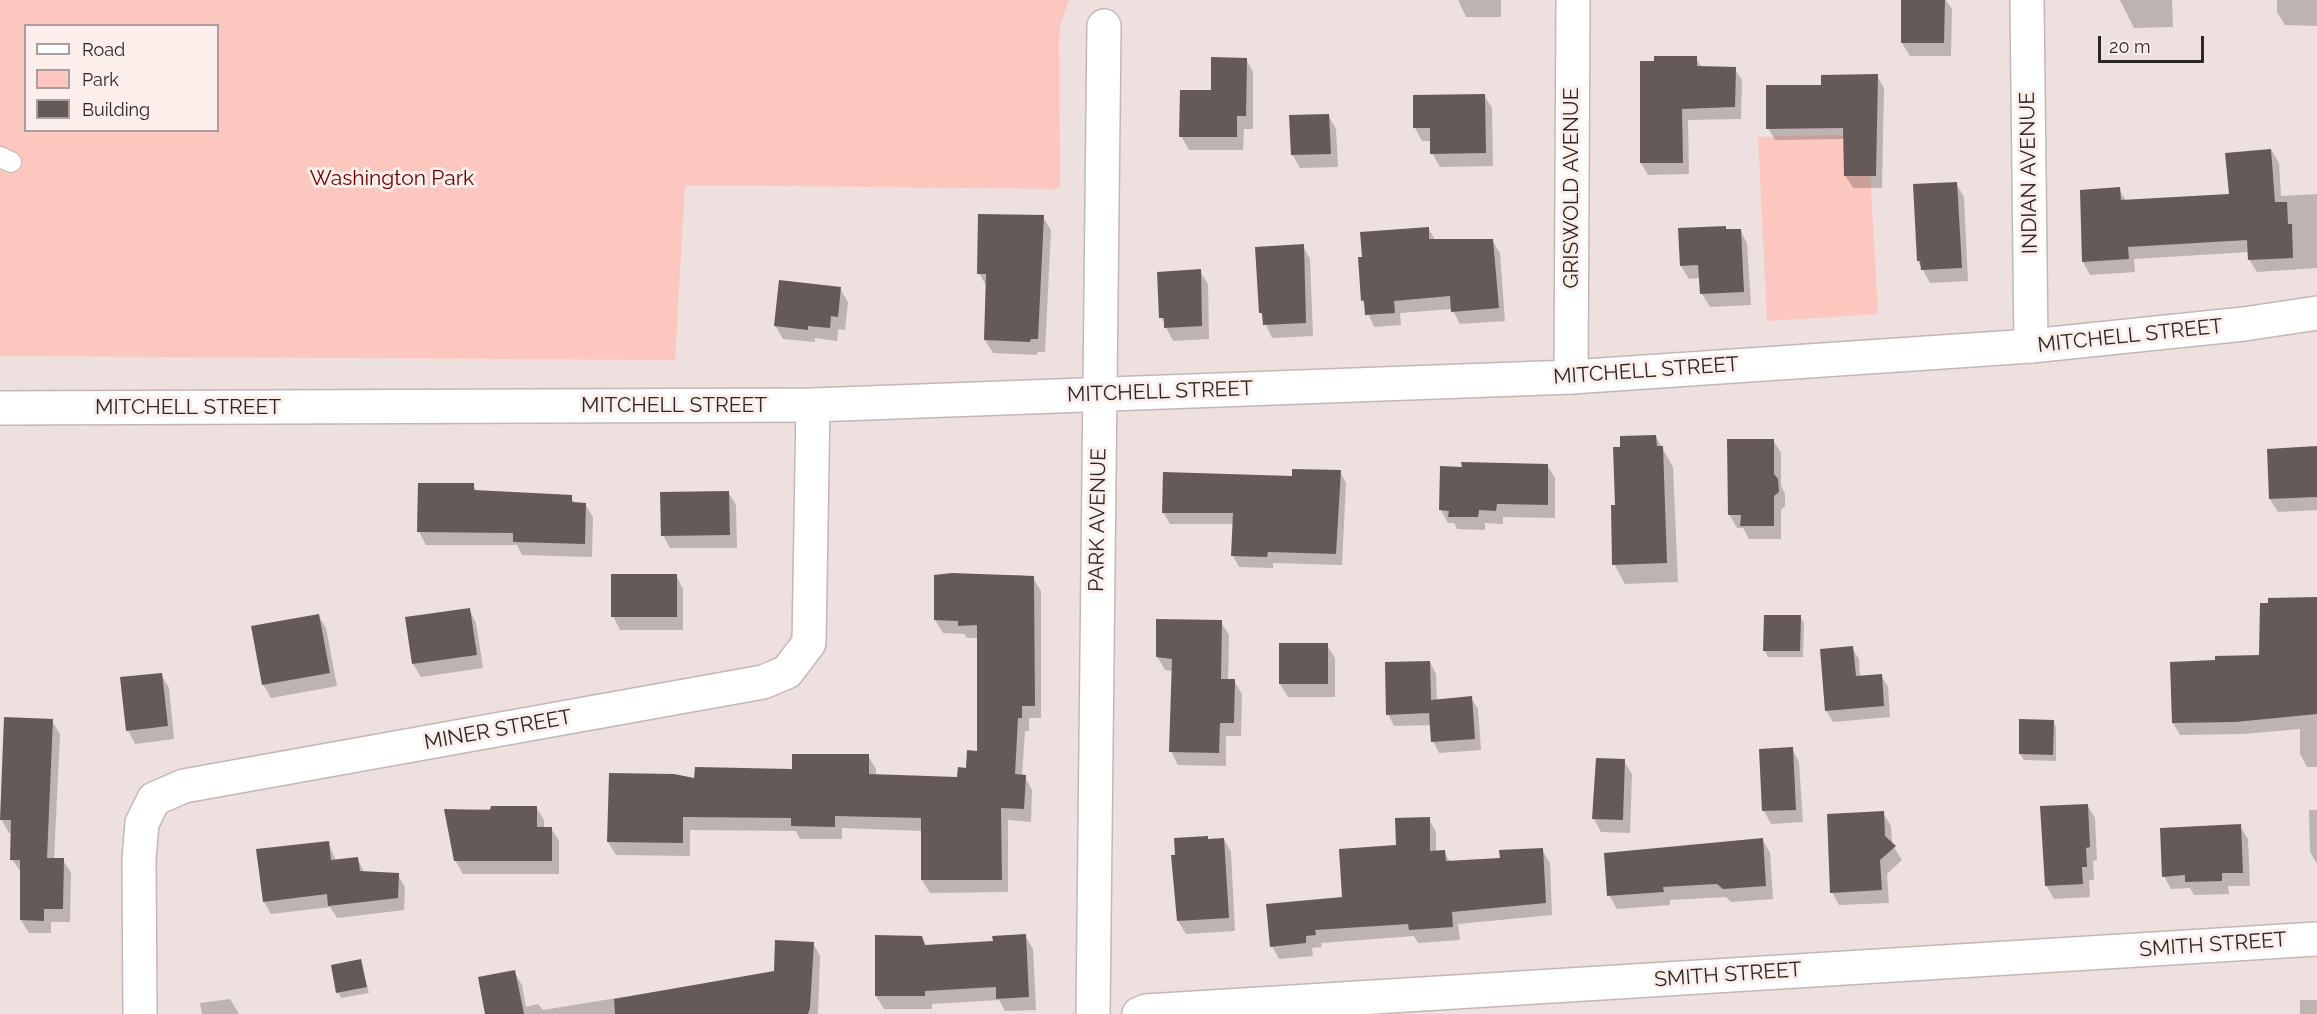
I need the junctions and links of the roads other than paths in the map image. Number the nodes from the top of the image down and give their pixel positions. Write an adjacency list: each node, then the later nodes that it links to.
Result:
1 (1574, 0): 6 (street, GRISWOLD AVENUE)
2 (2027, 0): 5 (street, INDIAN AVENUE)
3 (1104, 26): 7 (street, PARK AVENUE)
4 (2317, 313): 5 (street, MITCHELL STREET)
5 (2031, 346): 6 (street, MITCHELL STREET)
6 (1571, 377): 7 (street, MITCHELL STREET)
7 (1099, 394): 8 (street, MITCHELL STREET); 12 (street, PARK AVENUE)
8 (813, 405): 9 (street, MITCHELL STREET); 11 (street, MINER STREET)
9 (0, 408)
10 (2317, 939): 13 (street, SMITH STREET)
11 (140, 1014)
12 (1093, 1014)
13 (1139, 1014)

